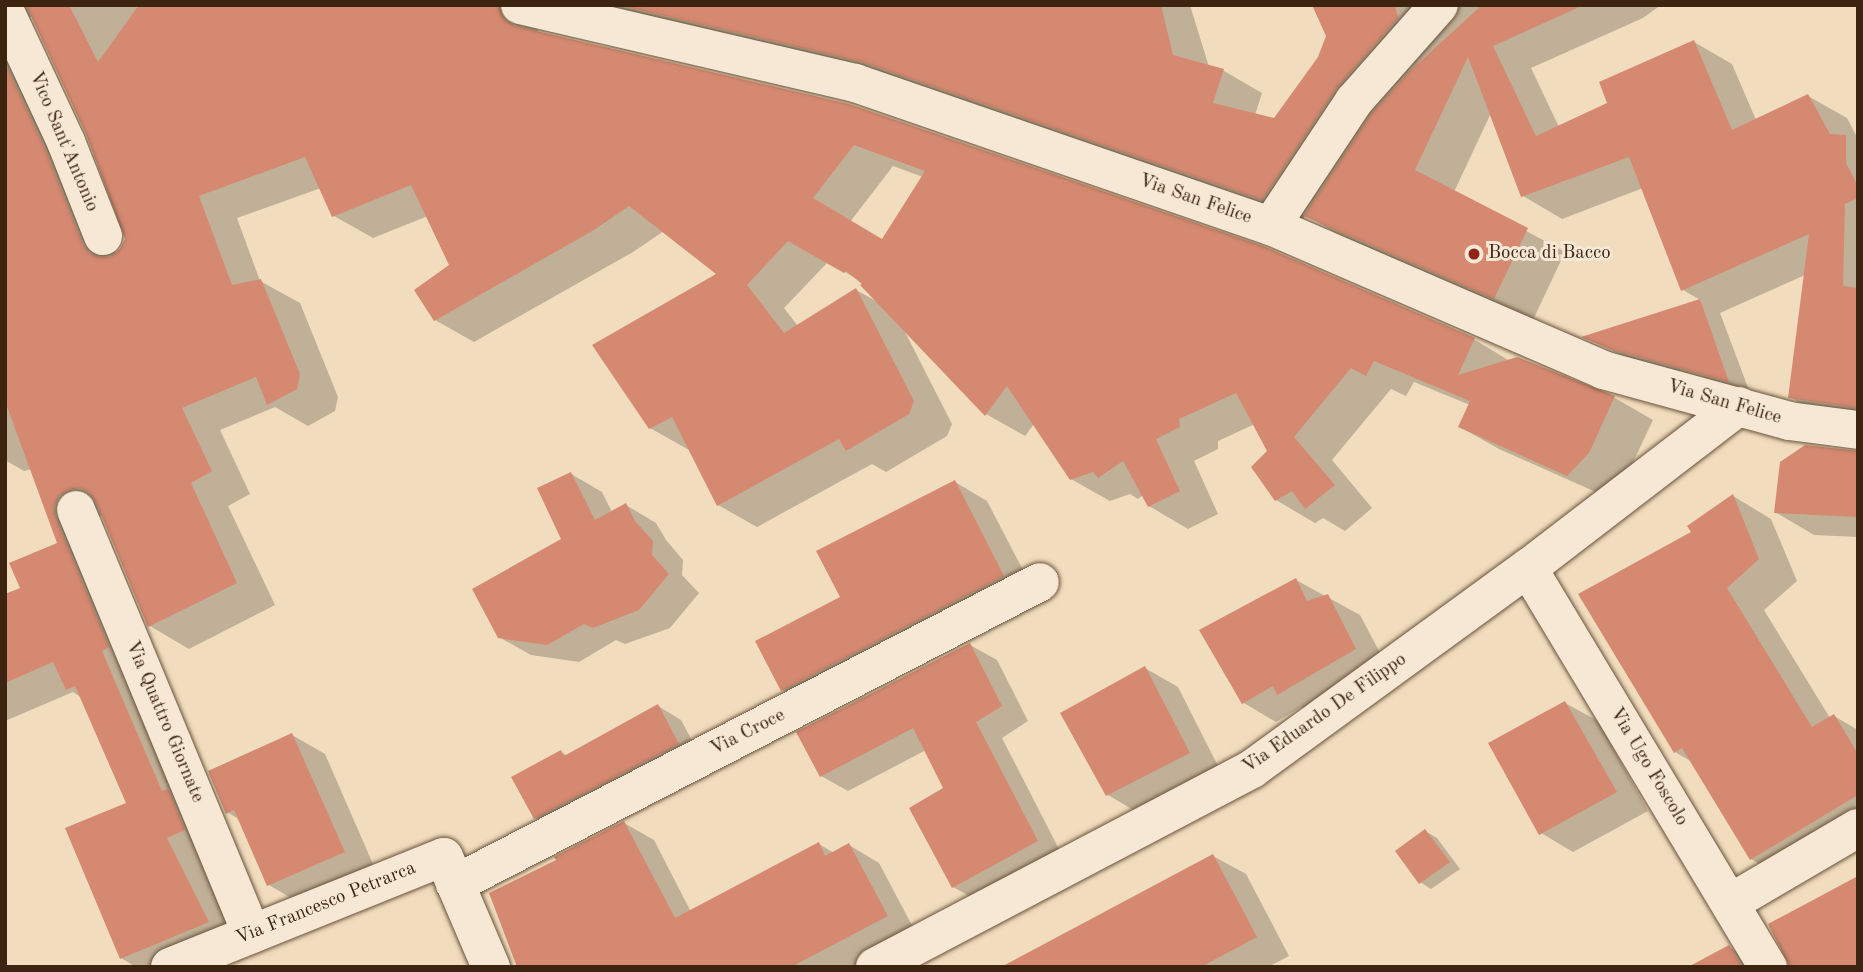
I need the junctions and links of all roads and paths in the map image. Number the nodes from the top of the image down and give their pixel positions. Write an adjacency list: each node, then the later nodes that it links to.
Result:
1 (520, 5): 4 (street, Via San Felice)
2 (1439, 5): 4 (street)
3 (5, 10): 5 (street, Vico Sant'Antonio)
4 (1271, 226): 6 (street, Via San Felice)
5 (103, 236)
6 (1739, 406): 7 (street, Via San Felice); 9 (street, Via Eduardo De Filippo)
7 (1858, 430)
8 (76, 510): 14 (street, Via Quattro Giornate)
9 (1528, 568): 13 (street, Via Ugo Foscolo); 17 (street, Via Eduardo De Filippo)
10 (1040, 582): 12 (street, Via Croce)
11 (1858, 828): 13 (street)
12 (450, 871): 14 (street, Via Francesco Petrarca); 16 (street)
13 (1730, 903): 18 (street, Via Ugo Foscolo)
14 (253, 934): 15 (street, Via Francesco Petrarca)
15 (170, 967)
16 (491, 967)
17 (875, 967)
18 (1768, 967)

